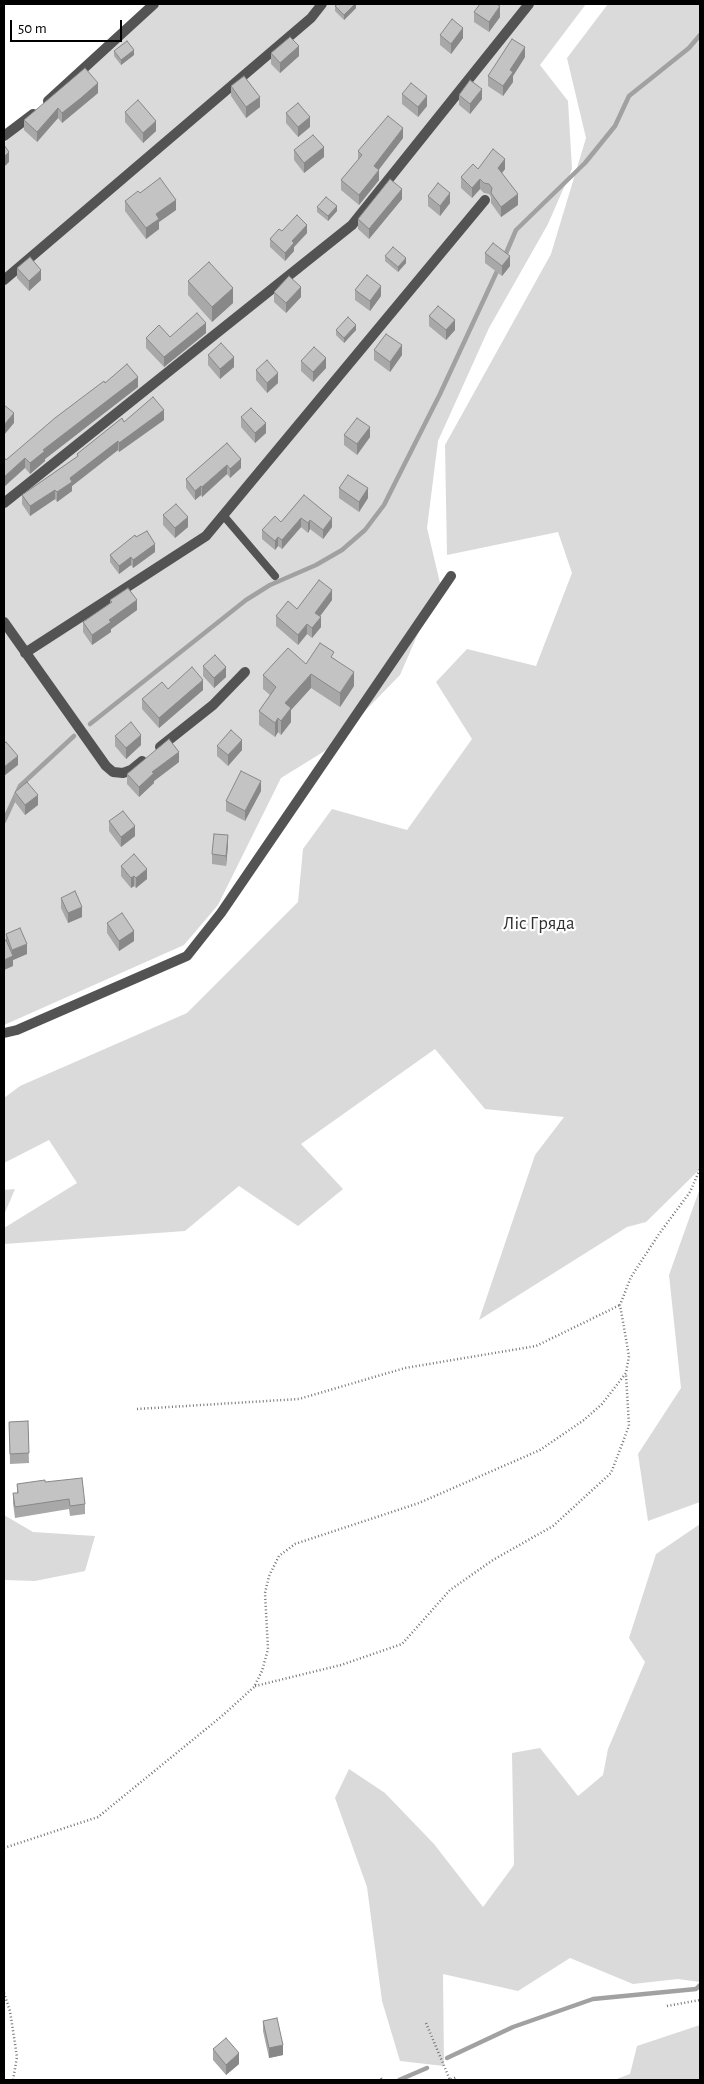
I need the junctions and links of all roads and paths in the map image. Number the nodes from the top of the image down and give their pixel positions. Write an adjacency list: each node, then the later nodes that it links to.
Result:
1 (154, 4): 4 (street)
2 (322, 4): 6 (street)
3 (529, 4): 7 (street)
4 (4, 136)
5 (485, 200): 8 (street)
6 (4, 280)
7 (4, 504)
8 (223, 514): 9 (lane); 12 (street)
9 (275, 576)
10 (450, 576): 14 (street)
11 (4, 622): 12 (street)
12 (25, 653): 13 (street)
13 (245, 672)
14 (4, 1033)
15 (700, 1169): 16 (path)
16 (620, 1305): 17 (path); 18 (path)
17 (626, 1373): 19 (path); 19 (path)
18 (137, 1409)
19 (254, 1687): 20 (path)
20 (4, 1848)
21 (4, 1993): 26 (path)
22 (700, 2000): 23 (path)
23 (667, 2006)
24 (426, 2023): 25 (path)
25 (457, 2077)
26 (13, 2080)

